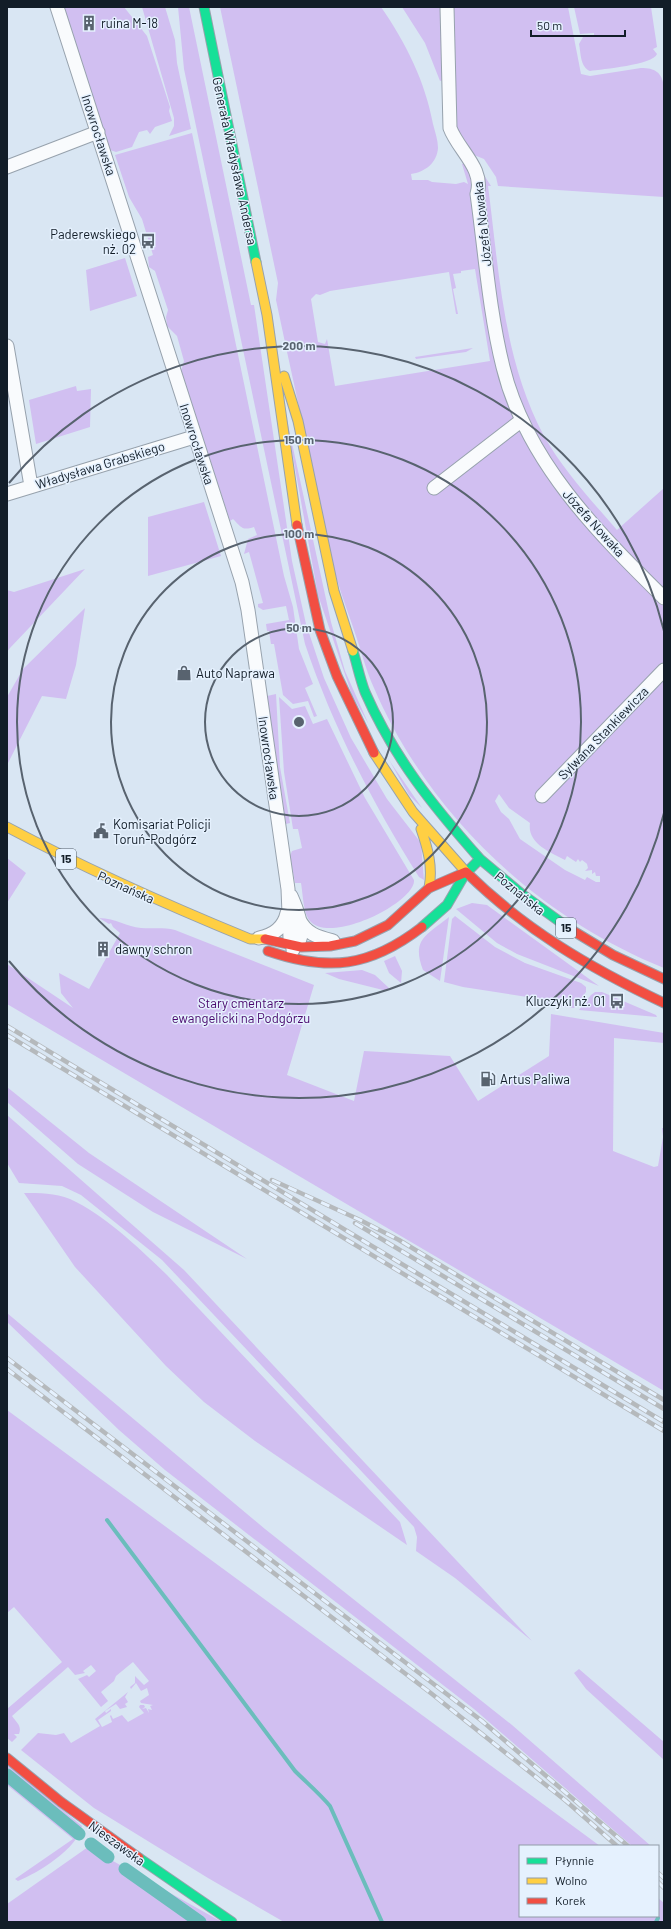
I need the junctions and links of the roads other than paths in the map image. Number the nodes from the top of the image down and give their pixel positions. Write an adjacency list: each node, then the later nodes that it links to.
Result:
1 (57, 7): 4 (street, Inowrocławska)
2 (204, 7): 6 (main road, Generała Władysława Andersa)
3 (447, 7): 8 (street, Józefa Nowaka)
4 (98, 132): 5 (street); 9 (street, Inowrocławska)
5 (7, 167)
6 (267, 315): 16 (main road, Generała Władysława Andersa); 18 (main road, Generała Władysława Andersa)
7 (7, 346): 10 (street)
8 (522, 420): 11 (street); 13 (street, Józefa Nowaka)
9 (194, 437): 10 (street, Władysława Grabskiego); 21 (street, Inowrocławska)
10 (31, 486): 12 (street, Władysława Grabskiego)
11 (434, 488)
12 (7, 494)
13 (664, 598)
14 (664, 670): 15 (street, Sylwana Stankiewicza)
15 (542, 796)
16 (409, 806): 19 (main road, Generała Władysława Andersa); 20 (main road, Generała Władysława Andersa)
17 (7, 827): 28 (main road, Poznańska / 15)
18 (480, 859): 19 (main road, Poznańska / 15); 32 (main road, Poznańska / 15)
19 (466, 872): 20 (main road, Poznańska / 15); 24 (main road, Poznańska / 15); 25 (main road, Poznańska / 15)
20 (429, 888): 29 (main road, Poznańska / 15)
21 (289, 892): 26 (street); 27 (street)
22 (479, 898): 25 (main road, Poznańska / 15)
23 (461, 900): 24 (main road, Poznańska / 15)
24 (446, 906): 31 (main road, Poznańska / 15)
25 (503, 906): 33 (main road, Poznańska / 15)
26 (288, 909): 28 (street); 30 (street)
27 (298, 918): 29 (street); 30 (street)
28 (254, 938): 30 (main road, Poznańska / 15); 31 (main road, Poznańska / 15)
29 (344, 944): 30 (main road, Poznańska / 15)
30 (293, 946): 31 (street)
31 (291, 960)
32 (664, 979)
33 (664, 1002)
34 (7, 1758): 35 (main road, Nieszawska)
35 (232, 1922)

